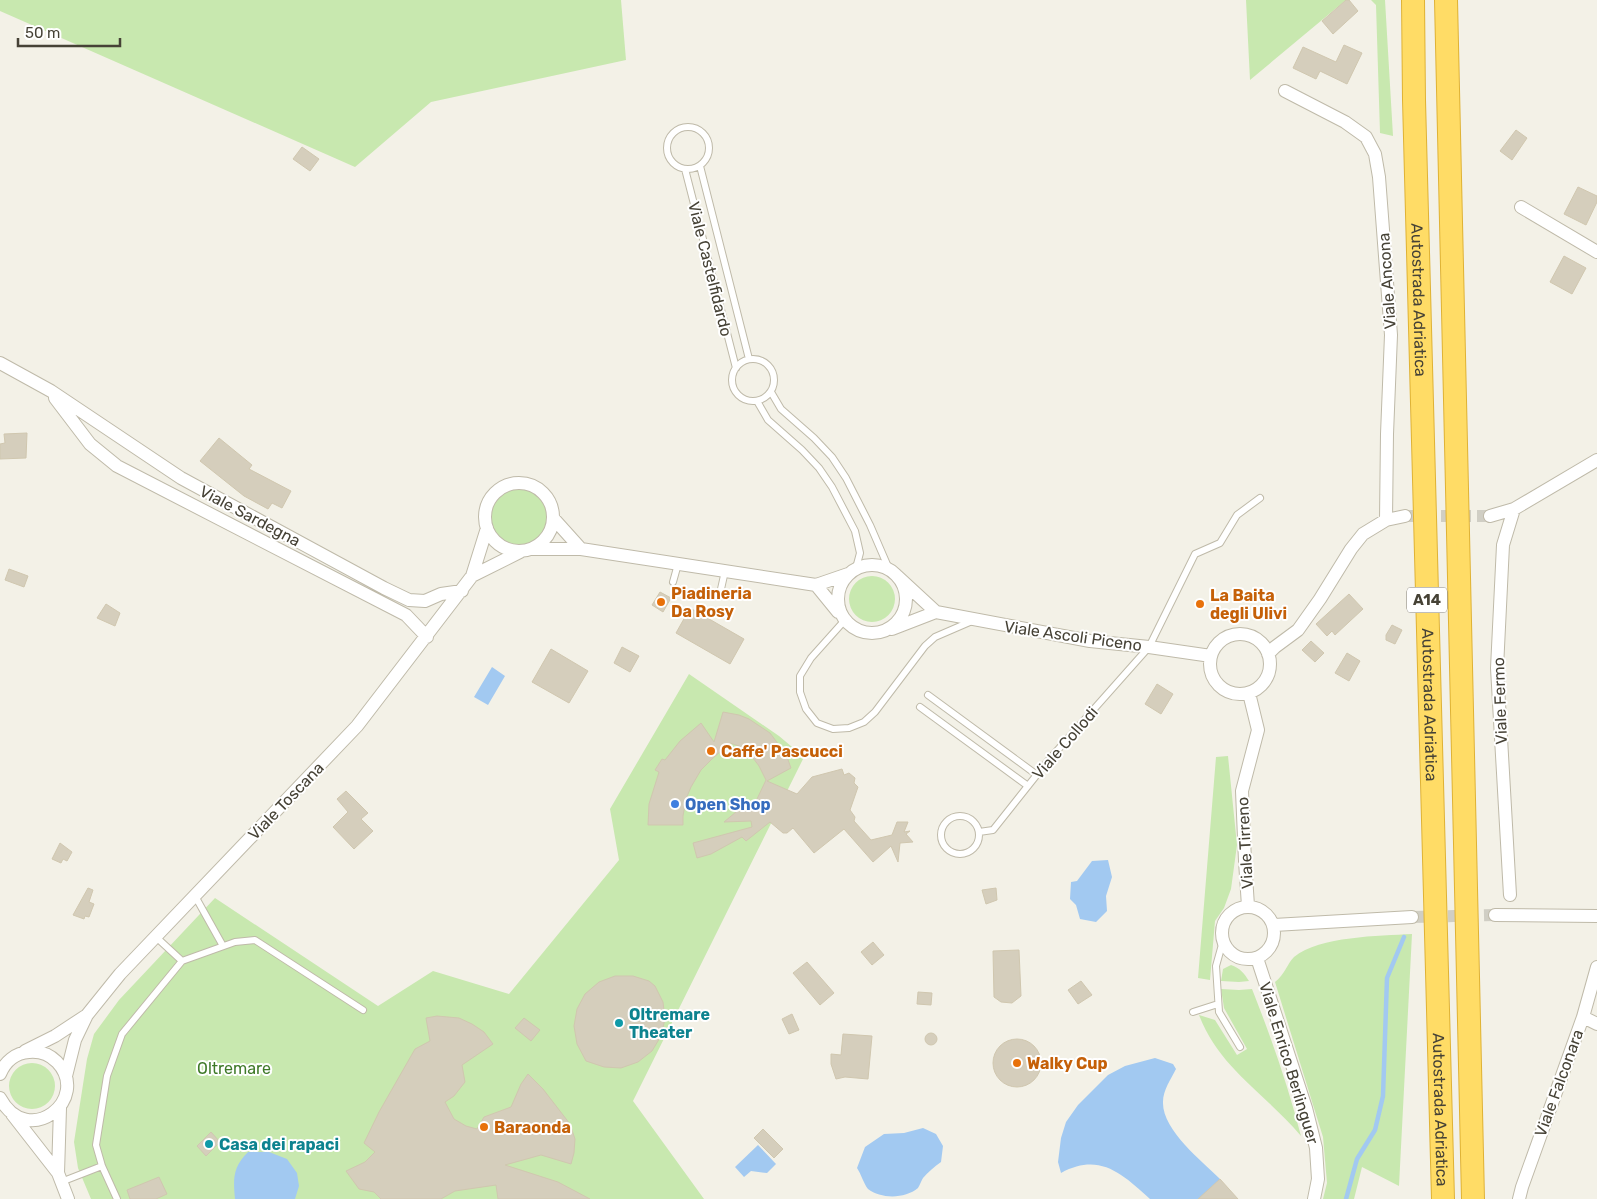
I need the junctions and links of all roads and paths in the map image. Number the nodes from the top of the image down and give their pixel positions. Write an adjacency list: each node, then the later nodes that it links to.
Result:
1 (1413, 0): 79 (highway, Autostrada Adriatica / A14)
2 (1446, 0): 80 (highway, Autostrada Adriatica / A14)
3 (1286, 91): 20 (street, Viale Ancona)
4 (700, 166): 5 (lane); 5 (lane); 8 (lane, Viale Castelfidardo)
5 (685, 169): 10 (lane, Viale Castelfidardo)
6 (1521, 208): 7 (street)
7 (1597, 252)
8 (749, 359): 10 (lane); 12 (lane)
9 (0, 363): 11 (street, Viale Sardegna)
10 (736, 368): 13 (lane)
11 (51, 392): 33 (street, Viale Sardegna); 38 (street, Viale Sardegna)
12 (771, 392): 13 (lane); 28 (lane)
13 (758, 401): 27 (lane)
14 (1597, 460): 16 (street)
15 (1260, 498): 39 (lane, Viale Collodi)
16 (1514, 509): 18 (street); 48 (street, Viale Fermo)
17 (1405, 516): 20 (street)
18 (1490, 516)
19 (554, 519): 21 (street); 22 (street); 23 (street)
20 (1386, 520): 40 (street)
21 (487, 528): 24 (street); 29 (street, Viale Toscana)
22 (533, 549): 23 (street); 24 (street)
23 (581, 549): 25 (street)
24 (520, 552): 29 (street, Viale Toscana)
25 (678, 564): 26 (street); 30 (lane)
26 (725, 571): 31 (street); 32 (lane)
27 (852, 571): 28 (street); 31 (street); 35 (street)
28 (893, 573): 34 (street); 37 (street)
29 (472, 576): 33 (street, Viale Toscana)
30 (673, 582)
31 (816, 585): 35 (street)
32 (721, 589)
33 (462, 591): 38 (street, Viale Toscana)
34 (936, 612): 36 (street, Viale Ascoli Piceno); 37 (street)
35 (844, 620): 36 (lane); 37 (street)
36 (974, 620): 39 (street, Viale Ascoli Piceno)
37 (885, 631)
38 (427, 637): 49 (street, Viale Toscana)
39 (1149, 647): 41 (street, Viale Ascoli Piceno); 45 (lane, Viale Collodi)
40 (1268, 654): 41 (street); 42 (street)
41 (1211, 656): 42 (street)
42 (1249, 693): 50 (street, Viale Tirreno)
43 (928, 695): 45 (lane)
44 (920, 707): 46 (lane)
45 (1037, 774): 46 (lane, Viale Collodi)
46 (1028, 786): 47 (lane, Viale Collodi)
47 (979, 832): 47 (lane)
48 (1510, 895)
49 (195, 896): 55 (street, Viale Toscana); 57 (lane)
50 (1248, 906): 54 (street); 56 (street)
51 (1495, 915): 52 (street)
52 (1597, 916)
53 (1412, 917): 54 (street)
54 (1274, 925): 58 (street)
55 (156, 937): 59 (lane); 64 (street, Viale Toscana)
56 (1223, 941): 58 (street); 61 (lane)
57 (223, 946): 59 (lane); 62 (lane)
58 (1257, 958): 78 (street, Viale Enrico Berlinguer)
59 (182, 961): 74 (lane)
60 (1597, 967): 65 (street, Viale Falconara)
61 (1218, 1004): 63 (lane); 67 (lane)
62 (363, 1010)
63 (1193, 1012)
64 (87, 1015): 68 (street, Viale Toscana); 70 (street, Viale Toscana)
65 (1583, 1017): 66 (street); 81 (street, Viale Falconara)
66 (1597, 1024)
67 (1240, 1047)
68 (16, 1055): 69 (street); 70 (street)
69 (0, 1074)
70 (66, 1076): 72 (street, Viale Toscana)
71 (0, 1098): 73 (street)
72 (60, 1108): 73 (street); 75 (street, Viale Toscana)
73 (11, 1114): 75 (street)
74 (102, 1166): 75 (lane); 77 (lane)
75 (60, 1178): 76 (street)
76 (68, 1199)
77 (117, 1199)
78 (1314, 1199)
79 (1443, 1199)
80 (1473, 1199)
81 (1519, 1199)

